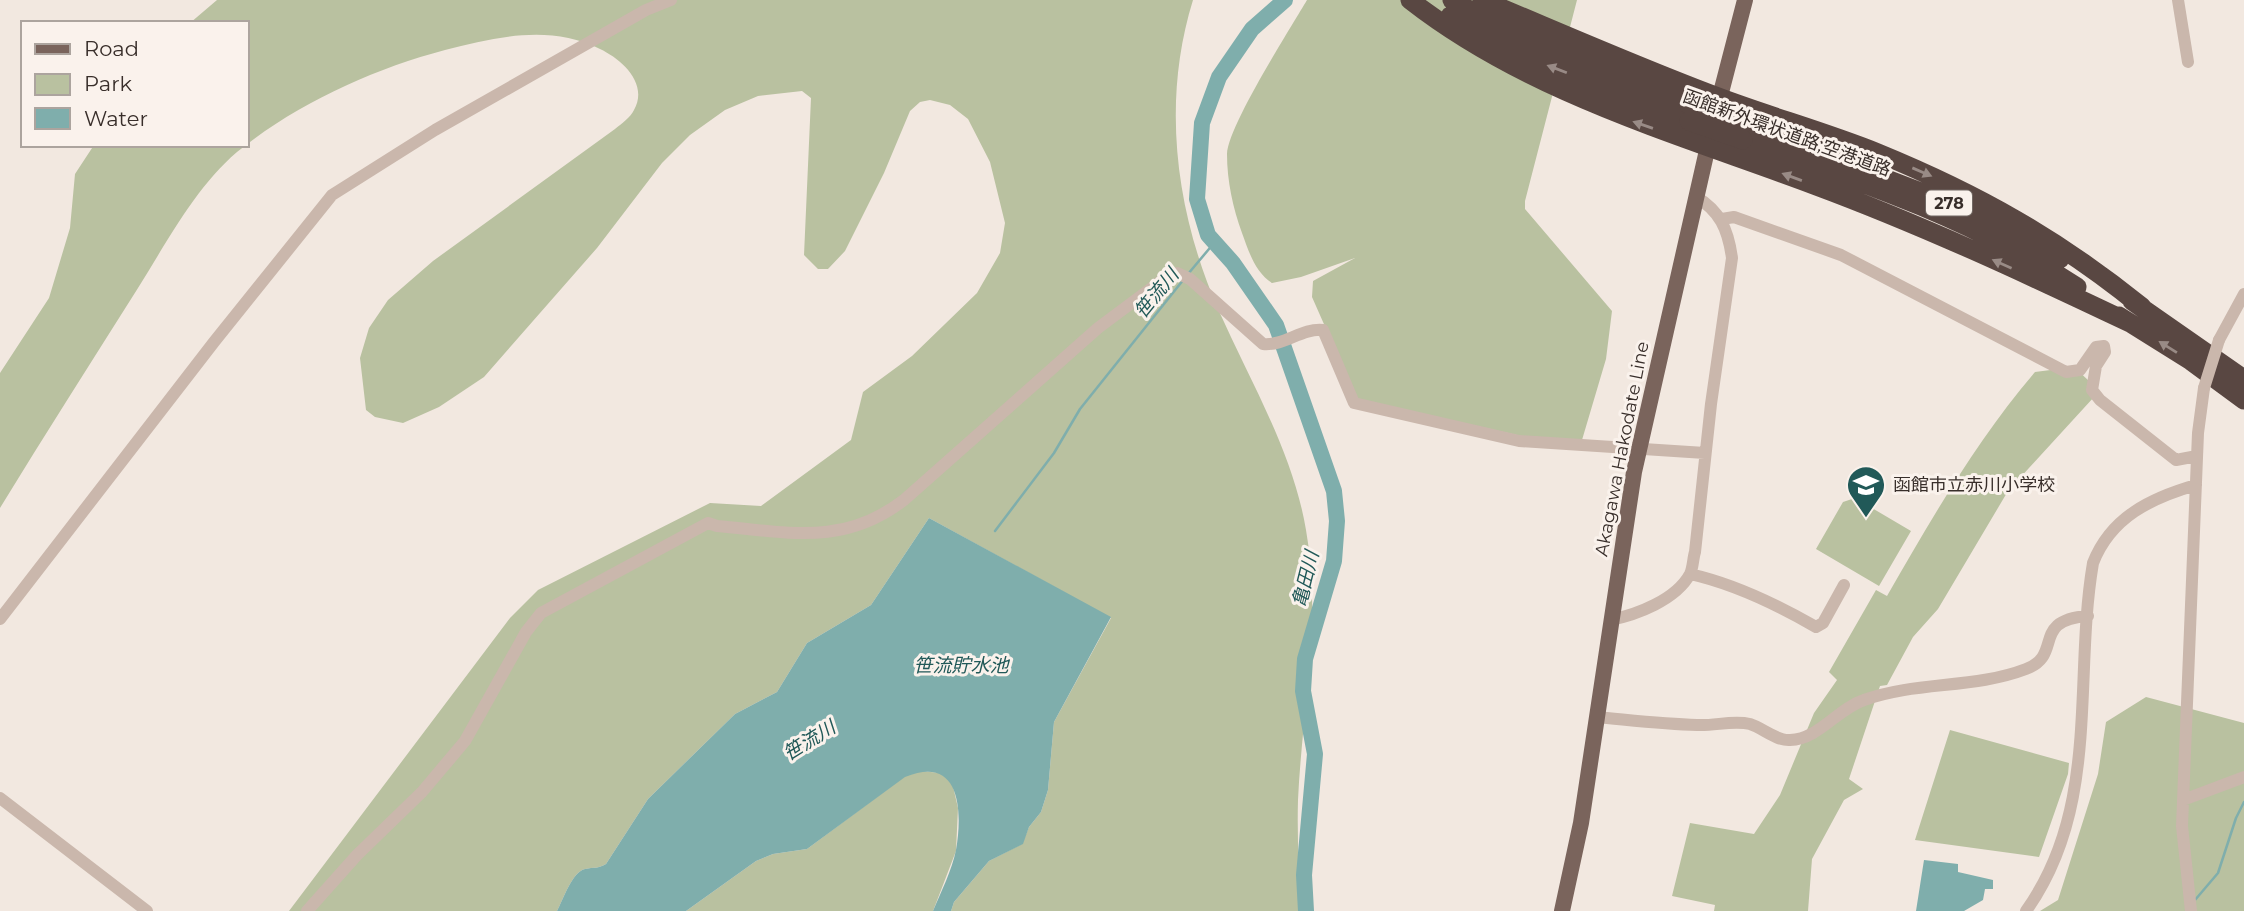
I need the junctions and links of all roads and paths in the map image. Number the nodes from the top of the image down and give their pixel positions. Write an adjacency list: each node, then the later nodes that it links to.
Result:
1 (671, 0): 25 (street)
2 (1410, 0): 11 (highway, one-way to 2)
3 (1420, 0): 10 (highway, 函館新外環状道路;空港道路 / 278, one-way to 3)
4 (1452, 0): 10 (highway, 函館新外環状道路;空港道路 / 278)
5 (1482, 0): 9 (highway)
6 (1745, 0): 9 (main road, Akagawa Hakodate Line)
7 (2178, 0): 8 (street)
8 (2188, 62)
9 (1720, 98): 11 (main road, Akagawa Hakodate Line); 15 (highway, one-way to 15)
10 (1688, 112): 15 (highway, 函館新外環状道路;空港道路 / 278, bridge)
11 (1708, 147): 12 (main road, Akagawa Hakodate Line); 15 (highway, one-way to 11)
12 (1695, 196): 13 (street); 18 (main road, Akagawa Hakodate Line)
13 (1722, 219): 19 (street); 20 (street)
14 (2244, 294): 20 (street, bridge)
15 (2136, 315): 16 (highway, 278); 17 (highway, 278, one-way to 15)
16 (2244, 379)
17 (2244, 400)
18 (1639, 448): 19 (street); 26 (main road, Akagawa Hakodate Line); 32 (street)
19 (1705, 453): 22 (street)
20 (2197, 456): 21 (street)
21 (2196, 485): 24 (street); 30 (street)
22 (1690, 574): 23 (street); 26 (street)
23 (1844, 584)
24 (2088, 616): 27 (street); 34 (street)
25 (0, 620)
26 (1609, 620): 27 (main road, Akagawa Hakodate Line)
27 (1596, 717): 33 (main road, Akagawa Hakodate Line)
28 (2244, 777): 30 (street)
29 (0, 798): 31 (street)
30 (2183, 800): 35 (street)
31 (147, 911)
32 (307, 911)
33 (1563, 911)
34 (2026, 911)
35 (2190, 911)

